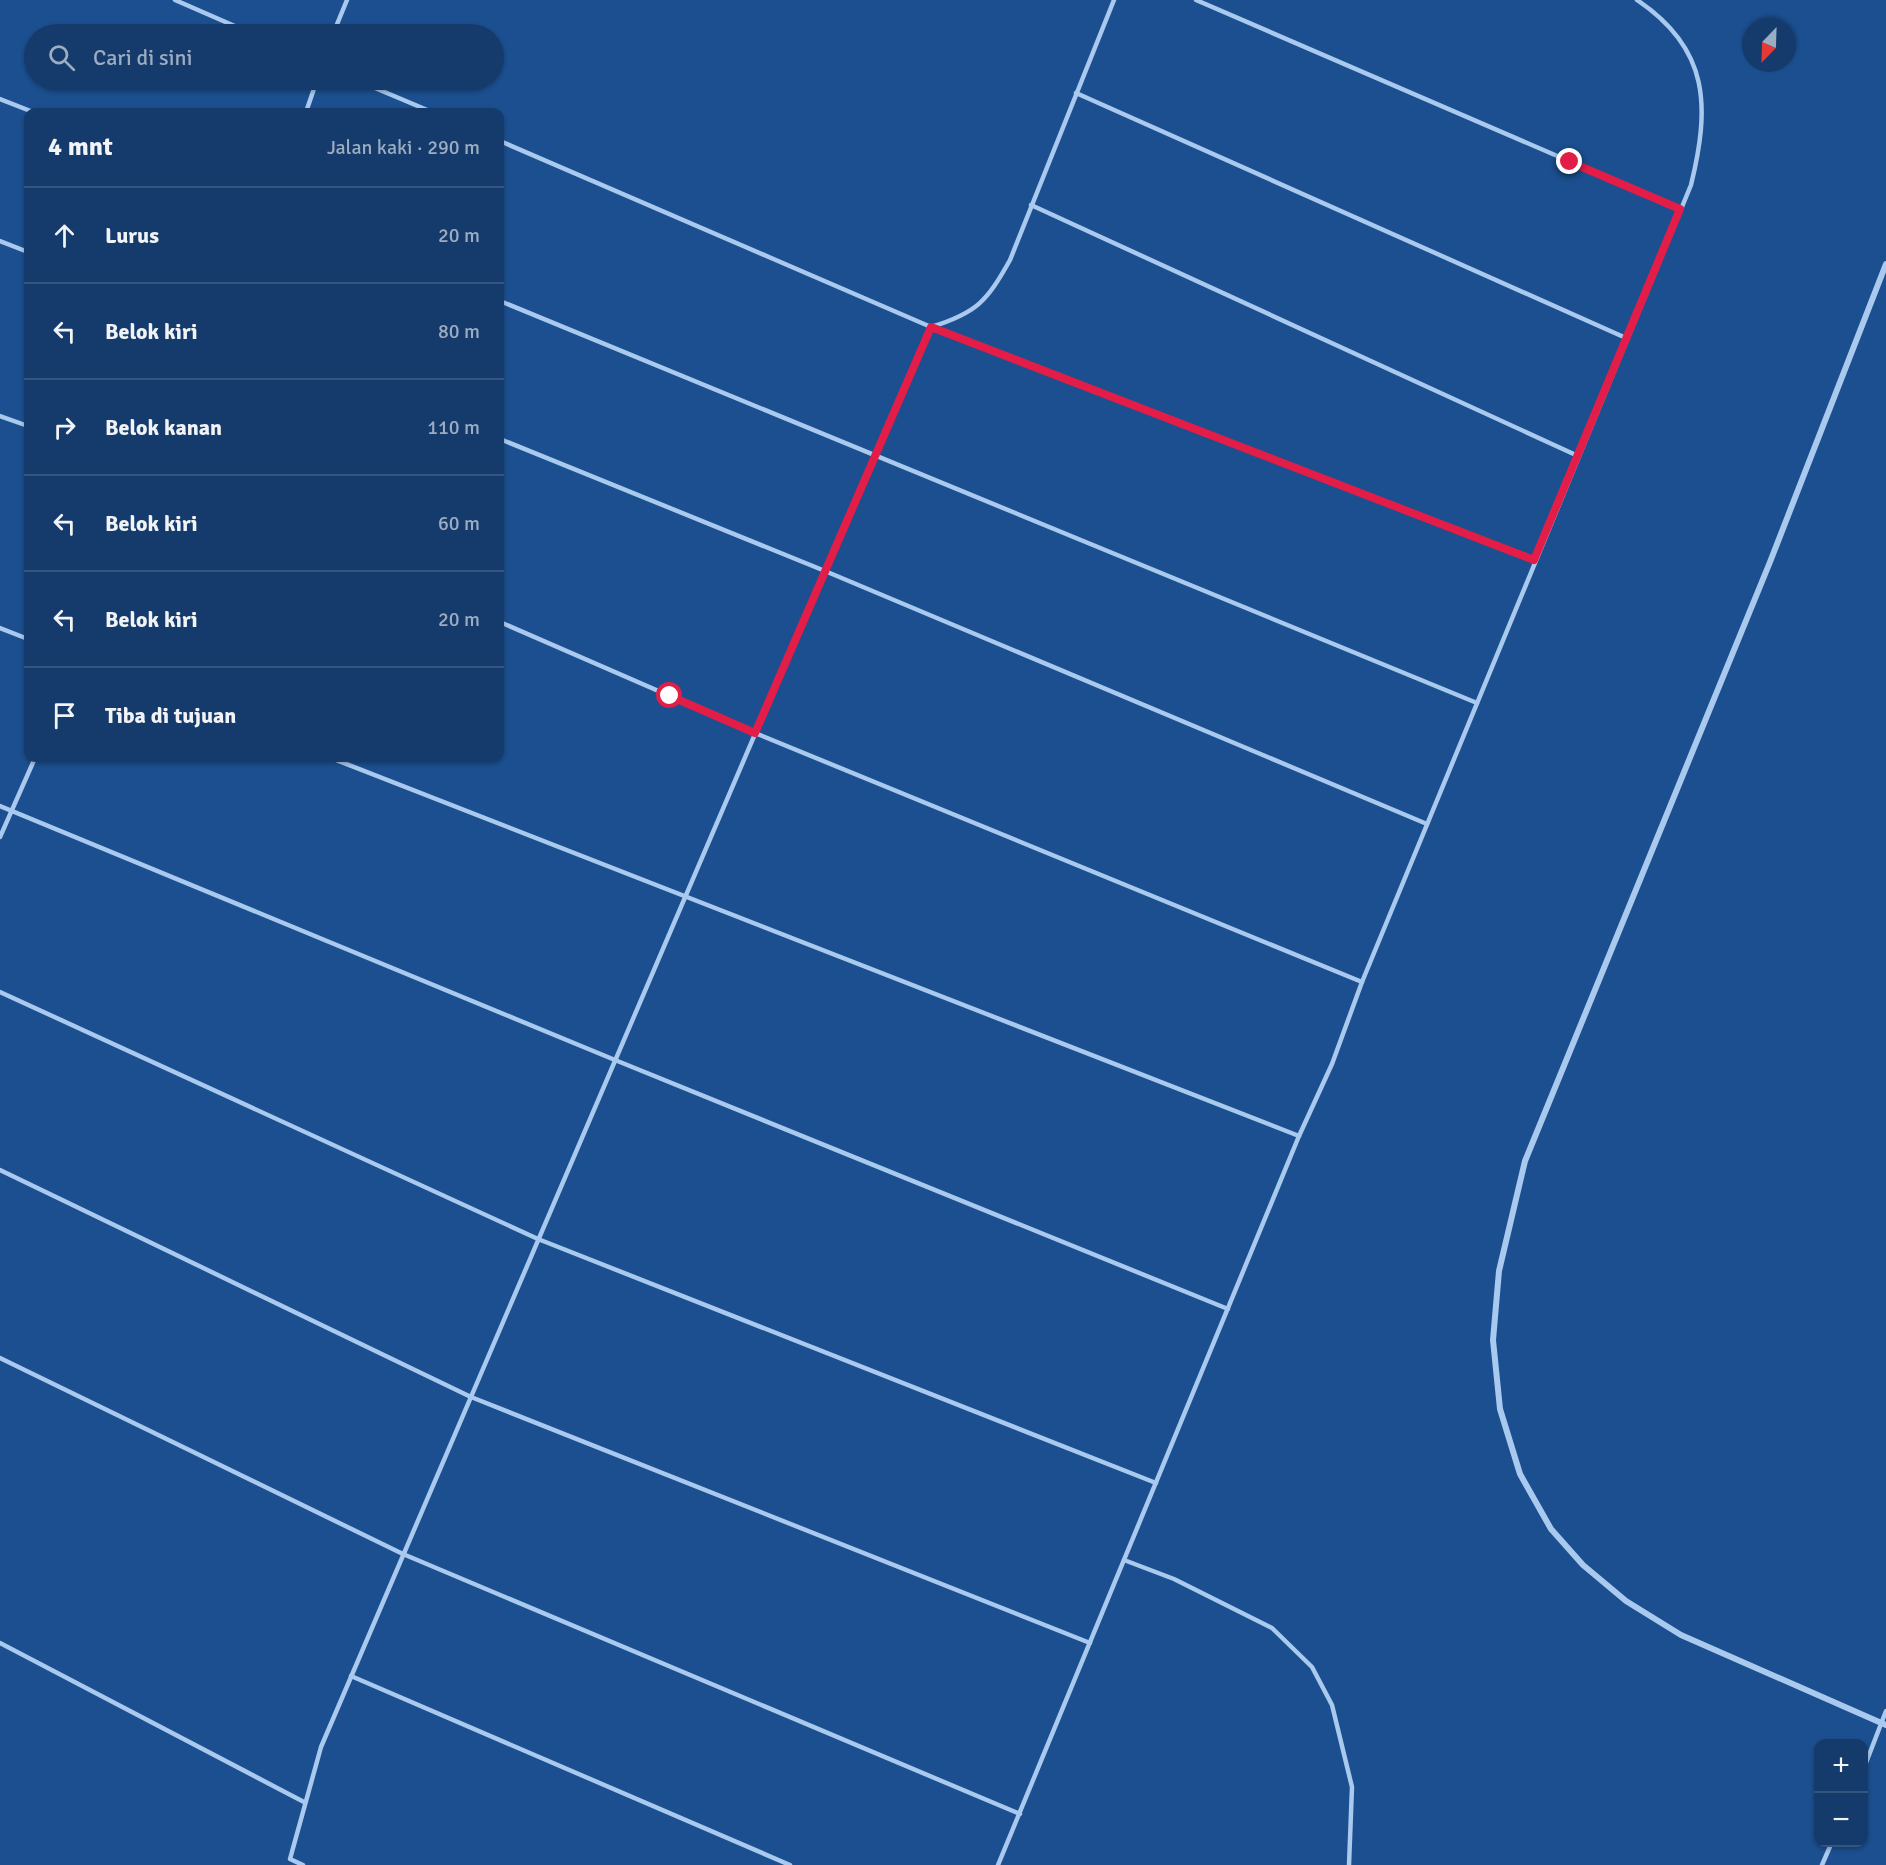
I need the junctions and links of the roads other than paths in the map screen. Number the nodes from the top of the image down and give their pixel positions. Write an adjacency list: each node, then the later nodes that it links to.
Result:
1 (175, 0): 6 (lane)
2 (346, 0): 7 (lane)
3 (1114, 0): 10 (lane)
4 (1196, 0): 17 (lane)
5 (1637, 0): 17 (lane)
6 (230, 24)
7 (337, 24)
8 (314, 90): 13 (lane)
9 (380, 90): 14 (lane)
10 (1076, 93): 16 (lane); 23 (lane)
11 (0, 99): 12 (lane)
12 (24, 108)
13 (307, 108)
14 (422, 108)
15 (504, 143): 22 (lane)
16 (1031, 205): 22 (lane); 28 (lane)
17 (1680, 209): 23 (lane)
18 (0, 241): 19 (lane)
19 (24, 250)
20 (1886, 264): 59 (street)
21 (504, 303): 27 (lane)
22 (931, 327): 27 (lane); 29 (lane)
23 (1626, 338): 28 (lane)
24 (0, 416): 25 (lane)
25 (24, 425)
26 (504, 440): 30 (lane)
27 (875, 453): 30 (lane); 34 (lane)
28 (1578, 456): 29 (lane)
29 (1534, 560): 34 (lane)
30 (825, 571): 35 (lane); 40 (lane)
31 (504, 624): 35 (lane)
32 (0, 628): 33 (lane)
33 (24, 637)
34 (1477, 703): 40 (lane)
35 (755, 733): 42 (lane); 43 (lane)
36 (33, 762): 39 (lane)
37 (341, 762): 42 (lane)
38 (0, 806): 39 (lane)
39 (12, 810): 41 (lane); 45 (lane)
40 (1427, 824): 43 (lane)
41 (0, 837)
42 (685, 898): 45 (lane); 46 (lane)
43 (1362, 982): 46 (lane)
44 (0, 992): 48 (lane)
45 (615, 1060): 48 (lane); 49 (lane)
46 (1299, 1136): 49 (lane)
47 (0, 1170): 51 (lane)
48 (538, 1239): 51 (lane); 52 (lane)
49 (1228, 1309): 52 (lane)
50 (0, 1358): 53 (lane)
51 (471, 1397): 53 (lane); 56 (lane)
52 (1156, 1483): 54 (lane)
53 (403, 1554): 57 (lane); 62 (lane)
54 (1124, 1560): 56 (lane); 69 (lane)
55 (0, 1642): 61 (lane)
56 (1090, 1643): 62 (lane)
57 (351, 1676): 61 (lane); 67 (lane)
58 (1886, 1711): 59 (lane)
59 (1884, 1724): 60 (lane)
60 (1868, 1758)
61 (304, 1802): 64 (lane)
62 (1020, 1814): 68 (lane)
63 (1830, 1847): 70 (lane)
64 (290, 1859): 65 (lane); 66 (lane)
65 (288, 1865)
66 (303, 1865)
67 (790, 1865)
68 (998, 1865)
69 (1349, 1865)
70 (1822, 1865)

